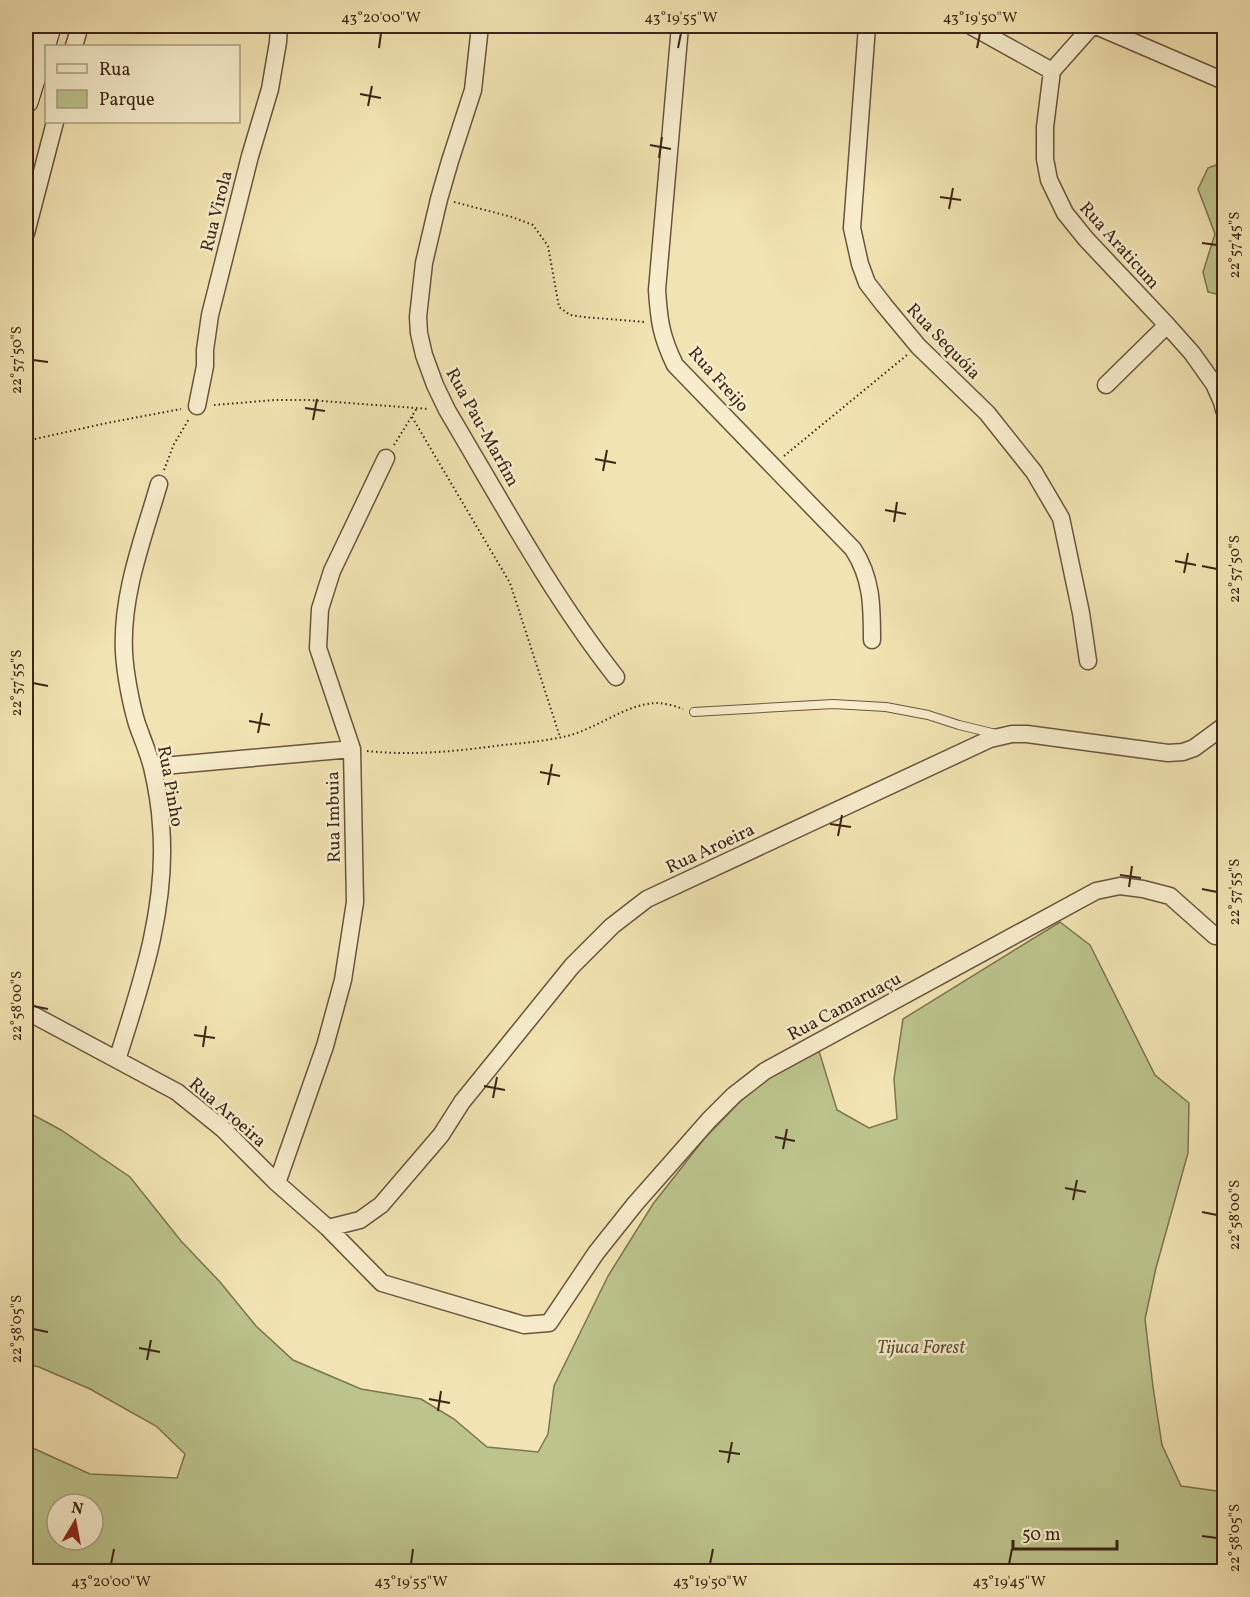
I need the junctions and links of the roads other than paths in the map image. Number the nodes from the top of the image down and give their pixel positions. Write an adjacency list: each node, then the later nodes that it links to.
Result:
1 (49, 26): 12 (main road)
2 (80, 26): 9 (street)
3 (279, 26): 17 (street, Rua Virola)
4 (480, 26): 23 (street, Rua Pau-Marfim)
5 (680, 26): 21 (street, Rua Freijo)
6 (867, 26): 22 (street, Rua Sequóia)
7 (971, 26): 10 (street)
8 (1094, 26): 10 (street); 11 (street)
9 (74, 45)
10 (1052, 71): 15 (street, Rua Araticum)
11 (1224, 81)
12 (26, 102)
13 (55, 123): 14 (street)
14 (26, 233)
15 (1167, 325): 16 (street); 18 (street, Rua Araticum)
16 (1106, 385)
17 (197, 406)
18 (1224, 410)
19 (386, 458): 27 (street, Rua Imbuia)
20 (159, 484): 28 (street, Rua Pinho)
21 (872, 640)
22 (1088, 661)
23 (616, 677)
24 (694, 712): 26 (lane)
25 (1224, 726): 26 (street, Rua Aroeira)
26 (1003, 735): 33 (street, Rua Aroeira)
27 (351, 749): 28 (street); 32 (street, Rua Imbuia)
28 (152, 767): 31 (street, Rua Pinho)
29 (1215, 936): 34 (street, Rua Camaruaçu)
30 (26, 1011): 31 (street, Rua Aroeira)
31 (117, 1060): 32 (street, Rua Aroeira)
32 (277, 1183): 33 (street, Rua Aroeira)
33 (328, 1228): 34 (street, Rua Aroeira)
34 (562, 1304)

